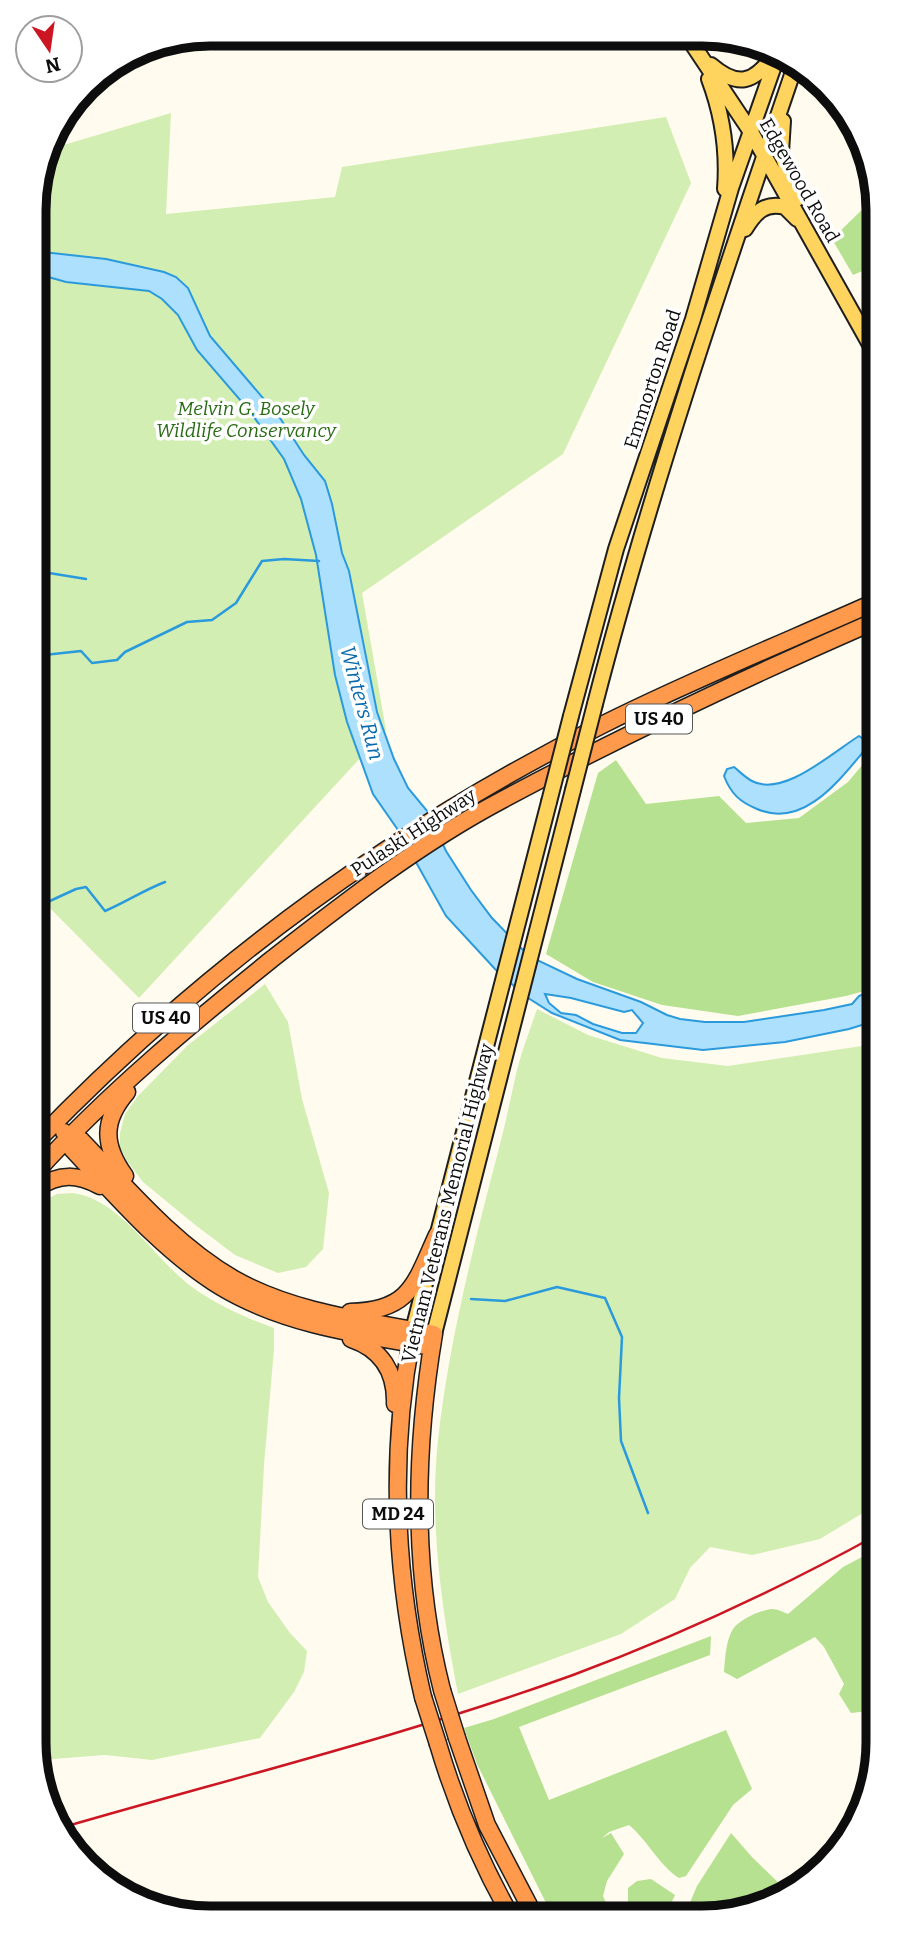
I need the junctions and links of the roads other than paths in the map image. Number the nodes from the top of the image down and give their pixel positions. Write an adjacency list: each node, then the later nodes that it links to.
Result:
1 (694, 46): 2 (main road, Edgewood Road)
2 (700, 55): 3 (main road); 7 (main road, Edgewood Road); 10 (main road)
3 (771, 61)
4 (773, 62): 7 (main road, Emmorton Road / MD 24)
5 (793, 73): 6 (main road, Emmorton Road / MD 24)
6 (789, 84): 8 (main road, Emmorton Road / MD 24); 9 (main road)
7 (751, 132): 8 (main road, Edgewood Road); 10 (main road, Emmorton Road / MD 24)
8 (765, 155): 9 (main road, Edgewood Road); 11 (main road, Emmorton Road / MD 24)
9 (803, 224): 11 (main road); 12 (main road, Edgewood Road)
10 (718, 229): 16 (main road, Emmorton Road / MD 24)
11 (734, 244): 15 (main road, Emmorton Road / MD 24)
12 (866, 337)
13 (866, 606): 18 (highway, Pulaski Highway / US 40)
14 (866, 625): 17 (highway, Pulaski Highway / US 40)
15 (595, 704): 29 (main road, Vietnam Veterans Memorial Highway / MD 24, bridge)
16 (572, 716): 25 (main road, Vietnam Veterans Memorial Highway / MD 24, bridge)
17 (170, 1043): 20 (highway, Pulaski Highway / US 40); 24 (highway)
18 (55, 1123): 19 (highway, Pulaski Highway / US 40); 20 (highway)
19 (46, 1132)
20 (71, 1139): 21 (highway, Pulaski Highway / US 40); 23 (highway); 24 (highway)
21 (46, 1163)
22 (46, 1184): 23 (highway)
23 (113, 1193): 27 (highway)
24 (161, 1221): 26 (highway)
25 (437, 1235): 26 (highway); 28 (main road, Vietnam Veterans Memorial Highway / MD 24)
26 (326, 1312): 28 (highway)
27 (293, 1318): 28 (highway); 30 (highway)
28 (412, 1337): 29 (highway); 30 (highway, Vietnam Veterans Memorial Highway / MD 24)
29 (433, 1340): 32 (highway, Vietnam Veterans Memorial Highway / MD 24, bridge)
30 (399, 1447): 31 (highway, Vietnam Veterans Memorial Highway / MD 24, bridge)
31 (505, 1906)
32 (529, 1906)

